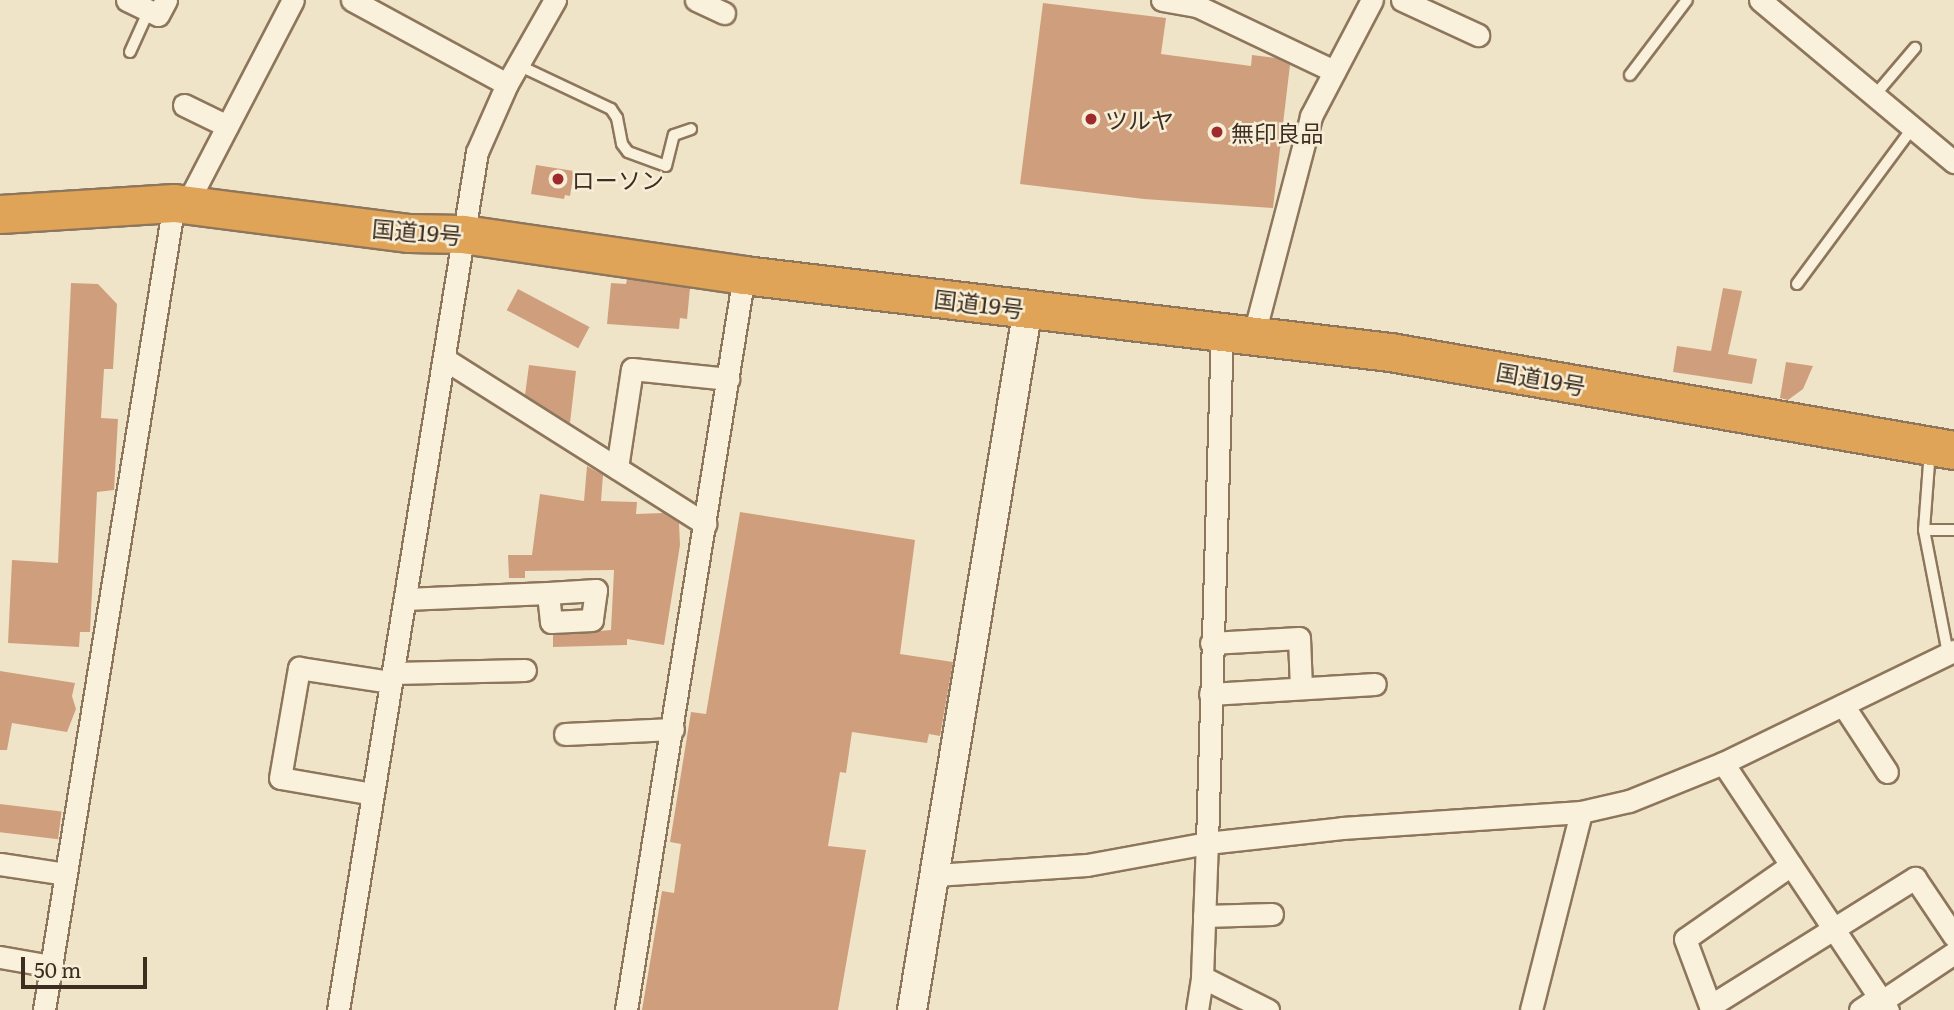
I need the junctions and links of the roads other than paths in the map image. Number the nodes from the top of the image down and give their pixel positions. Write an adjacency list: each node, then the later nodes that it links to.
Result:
1 (127, 0): 11 (street)
2 (293, 0): 22 (street)
3 (352, 0): 19 (street)
4 (555, 0): 16 (street)
5 (696, 0): 12 (street)
6 (1162, 0): 17 (street)
7 (1372, 0): 17 (street)
8 (1402, 0): 13 (street)
9 (1687, 0): 18 (lane)
10 (1760, 0): 20 (street)
11 (157, 5): 15 (lane)
12 (724, 13)
13 (1478, 35)
14 (1915, 48): 20 (lane)
15 (130, 52)
16 (518, 65): 19 (street); 24 (lane)
17 (1334, 71): 32 (street)
18 (1630, 75)
19 (507, 84): 28 (street)
20 (1875, 95): 23 (street)
21 (184, 105): 22 (street)
22 (228, 126): 26 (street)
23 (1913, 127): 25 (street); 30 (lane)
24 (691, 129)
25 (1954, 162)
26 (182, 204): 27 (highway, 国道19号); 28 (highway, 国道19号); 59 (street)
27 (0, 214)
28 (463, 234): 29 (highway, 国道19号); 33 (street)
29 (744, 275): 31 (highway, 国道19号); 34 (street)
30 (1797, 284)
31 (1028, 308): 32 (highway, 国道19号); 60 (street)
32 (1238, 332): 35 (highway, 国道19号); 42 (street)
33 (446, 360): 36 (street); 41 (street)
34 (728, 379): 36 (street); 37 (street)
35 (1942, 448): 38 (lane)
36 (617, 468): 37 (street)
37 (705, 524): 50 (street)
38 (1924, 530): 39 (lane); 43 (lane)
39 (1954, 530)
40 (548, 593): 41 (street)
41 (405, 599): 45 (street)
42 (1212, 643): 47 (street); 48 (street)
43 (1951, 653): 49 (street)
44 (525, 670): 45 (street)
45 (392, 677): 54 (street); 54 (street)
46 (1375, 684): 47 (street)
47 (1301, 688): 48 (street)
48 (1210, 694): 56 (street)
49 (1843, 705): 52 (street); 53 (street)
50 (673, 729): 51 (street); 72 (street)
51 (565, 734)
52 (1723, 763): 55 (street); 58 (street)
53 (1888, 772)
54 (373, 794): 71 (street)
55 (1581, 812): 56 (street); 76 (street)
56 (1207, 844): 60 (street); 62 (street)
57 (0, 864): 59 (street)
58 (1791, 865): 63 (street); 63 (street)
59 (65, 874): 67 (street)
60 (935, 875): 73 (street)
61 (1272, 914): 62 (street)
62 (1204, 916): 68 (street)
63 (1833, 930): 64 (street); 69 (street)
64 (1954, 936)
65 (1954, 953): 69 (street)
66 (0, 957): 67 (street)
67 (51, 966): 70 (street)
68 (1202, 977): 74 (street); 75 (street)
69 (1883, 1003): 77 (street)
70 (44, 1010)
71 (338, 1010)
72 (626, 1010)
73 (912, 1010)
74 (1197, 1010)
75 (1268, 1010)
76 (1531, 1010)
77 (1860, 1010)

